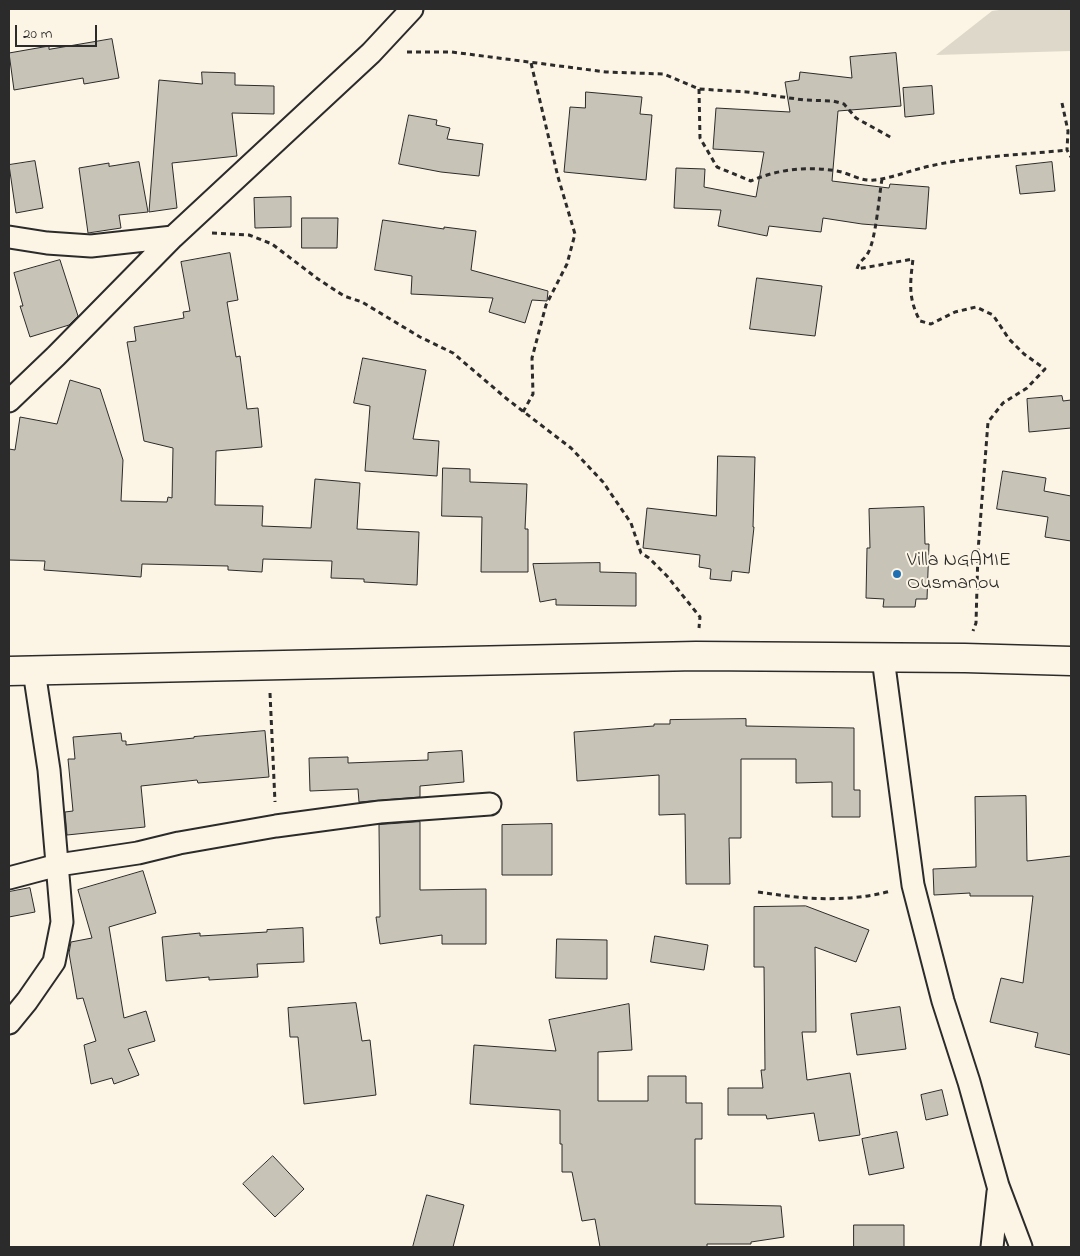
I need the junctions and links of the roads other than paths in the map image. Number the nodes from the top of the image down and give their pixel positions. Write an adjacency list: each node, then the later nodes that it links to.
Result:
1 (412, 9): 3 (street)
2 (9, 237): 3 (street)
3 (173, 238): 4 (street)
4 (9, 401)
5 (883, 658): 6 (main road); 7 (main road); 12 (street)
6 (1071, 661)
7 (21, 671): 9 (street)
8 (490, 804): 9 (street)
9 (58, 866): 10 (street); 11 (street)
10 (9, 878)
11 (9, 1023)
12 (998, 1186): 13 (street); 14 (street)
13 (992, 1247)
14 (1021, 1247)

